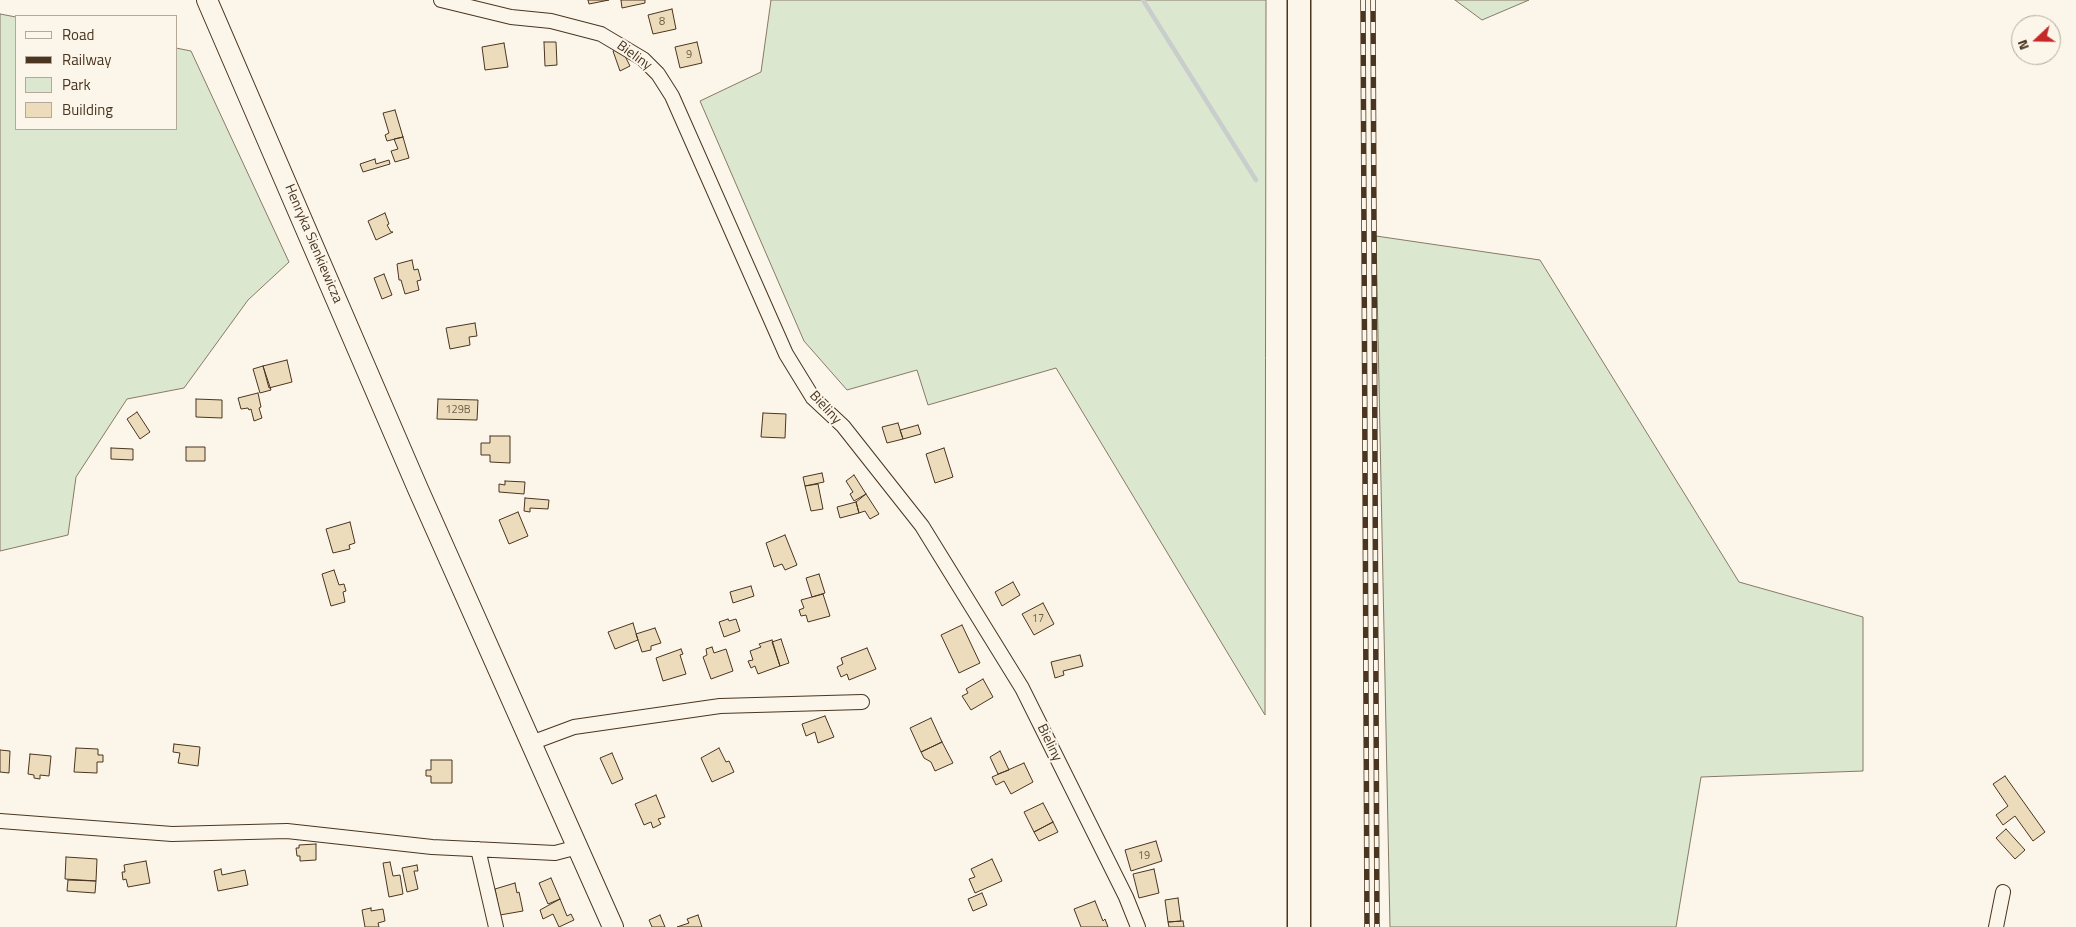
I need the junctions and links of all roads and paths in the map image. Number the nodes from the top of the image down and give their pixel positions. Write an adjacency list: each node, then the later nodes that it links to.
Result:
1 (207, 0): 5 (main road, Henryka Sienkiewicza)
2 (441, 0): 12 (street, Bieliny)
3 (1299, 0): 13 (main road)
4 (862, 702): 5 (street)
5 (531, 742): 7 (main road, Henryka Sienkiewicza)
6 (0, 821): 8 (street)
7 (578, 847): 8 (street); 11 (main road, Henryka Sienkiewicza)
8 (478, 849): 10 (street)
9 (2003, 892): 14 (street)
10 (496, 927)
11 (613, 927)
12 (1138, 927)
13 (1299, 927)
14 (1996, 927)

